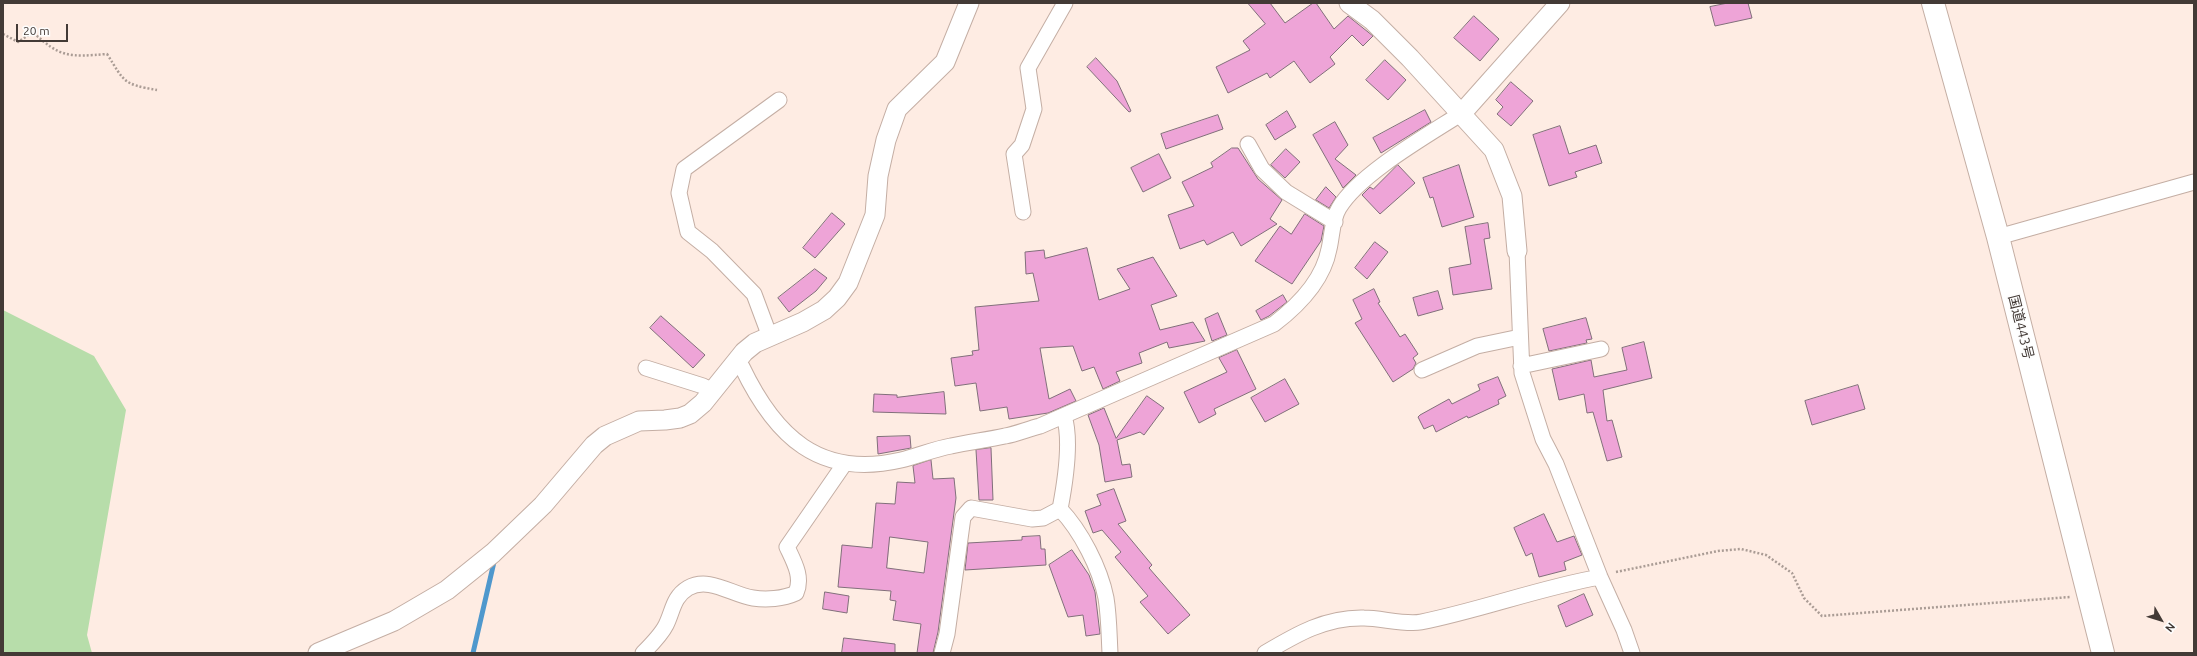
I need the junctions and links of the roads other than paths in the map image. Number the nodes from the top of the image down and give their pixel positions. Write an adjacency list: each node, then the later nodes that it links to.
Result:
1 (969, 3): 14 (street)
2 (1065, 3): 10 (street)
3 (1349, 3): 7 (street)
4 (1560, 3): 7 (street)
5 (1933, 3): 12 (highway, 国道443号)
6 (779, 100): 14 (street)
7 (1462, 113): 11 (street); 13 (street)
8 (1248, 144): 11 (street)
9 (2194, 182): 12 (street)
10 (1023, 212)
11 (1335, 222): 22 (street)
12 (1998, 237): 32 (highway, 国道443号)
13 (1517, 252): 15 (street)
14 (770, 337): 17 (street)
15 (1520, 337): 18 (street); 20 (street)
16 (1602, 349): 18 (street)
17 (737, 361): 21 (street); 23 (street)
18 (1521, 366): 25 (street)
19 (646, 368): 21 (street)
20 (1422, 370)
21 (713, 391): 26 (street)
22 (1064, 416): 23 (street); 24 (street)
23 (845, 463): 27 (street)
24 (1060, 509): 28 (street); 29 (street)
25 (1600, 577): 30 (street); 31 (street)
26 (318, 653)
27 (643, 653)
28 (942, 653)
29 (1110, 653)
30 (1266, 653)
31 (1632, 653)
32 (2102, 653)

